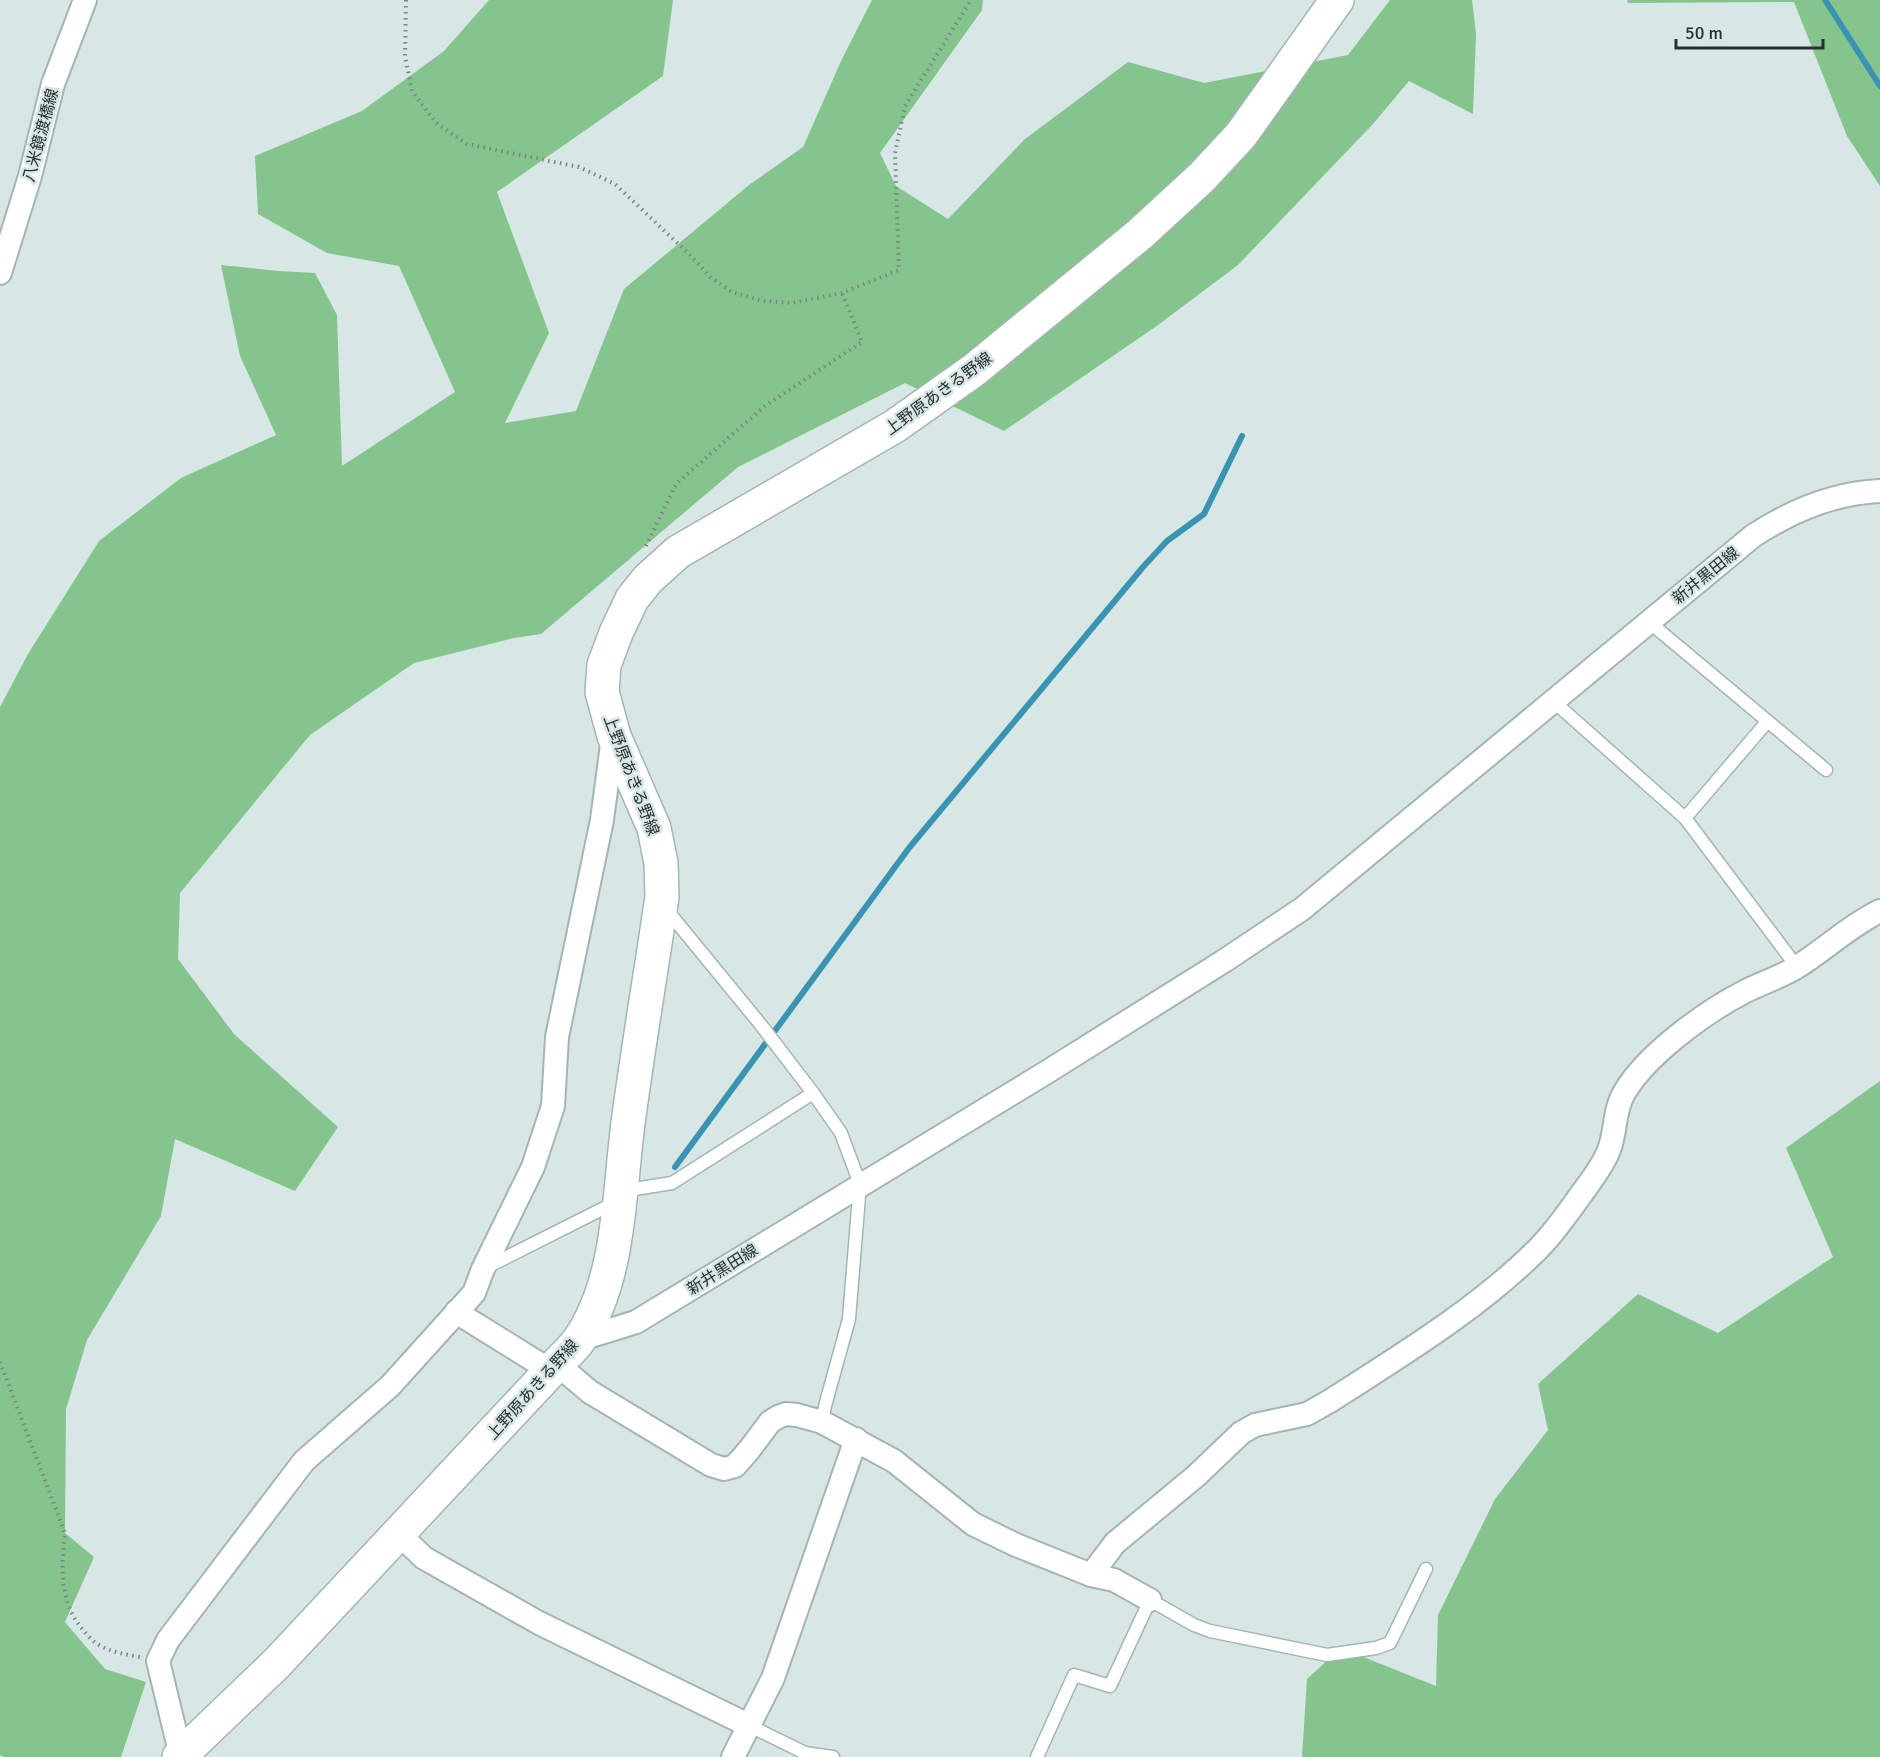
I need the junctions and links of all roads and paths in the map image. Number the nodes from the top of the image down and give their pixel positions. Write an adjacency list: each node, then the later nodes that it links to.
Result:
1 (85, 0): 5 (street, 八米鏡渡橋線)
2 (406, 0): 6 (path)
3 (971, 0): 6 (path)
4 (1337, 0): 12 (main road, 上野原あきる野線)
5 (0, 273)
6 (842, 293): 8 (path)
7 (1880, 491): 9 (street, 新井黒田線)
8 (642, 554)
9 (1649, 622): 10 (street, 新井黒田線); 11 (lane)
10 (1553, 700): 14 (lane); 19 (street, 新井黒田線)
11 (1767, 722): 13 (lane); 14 (lane)
12 (614, 736): 15 (main road, 上野原あきる野線); 21 (street)
13 (1826, 770)
14 (1685, 818): 17 (lane)
15 (661, 903): 18 (lane); 20 (main road, 上野原あきる野線)
16 (1880, 911): 17 (street)
17 (1797, 967): 29 (street)
18 (813, 1093): 19 (lane); 20 (lane)
19 (860, 1184): 23 (street, 新井黒田線); 25 (lane)
20 (620, 1196): 21 (lane); 23 (main road, 上野原あきる野線)
21 (483, 1269): 22 (street)
22 (456, 1312): 23 (street); 31 (street)
23 (562, 1358): 25 (street); 27 (main road, 上野原あきる野線)
24 (0, 1362): 31 (path)
25 (822, 1422): 26 (street)
26 (856, 1439): 29 (street); 32 (street)
27 (398, 1533): 32 (street); 33 (main road, 上野原あきる野線)
28 (1426, 1569): 30 (lane)
29 (1091, 1575): 30 (street)
30 (1150, 1600): 36 (lane)
31 (158, 1661): 33 (street)
32 (748, 1725): 34 (street); 35 (lane)
33 (180, 1756)
34 (733, 1757)
35 (833, 1757)
36 (1037, 1757)

